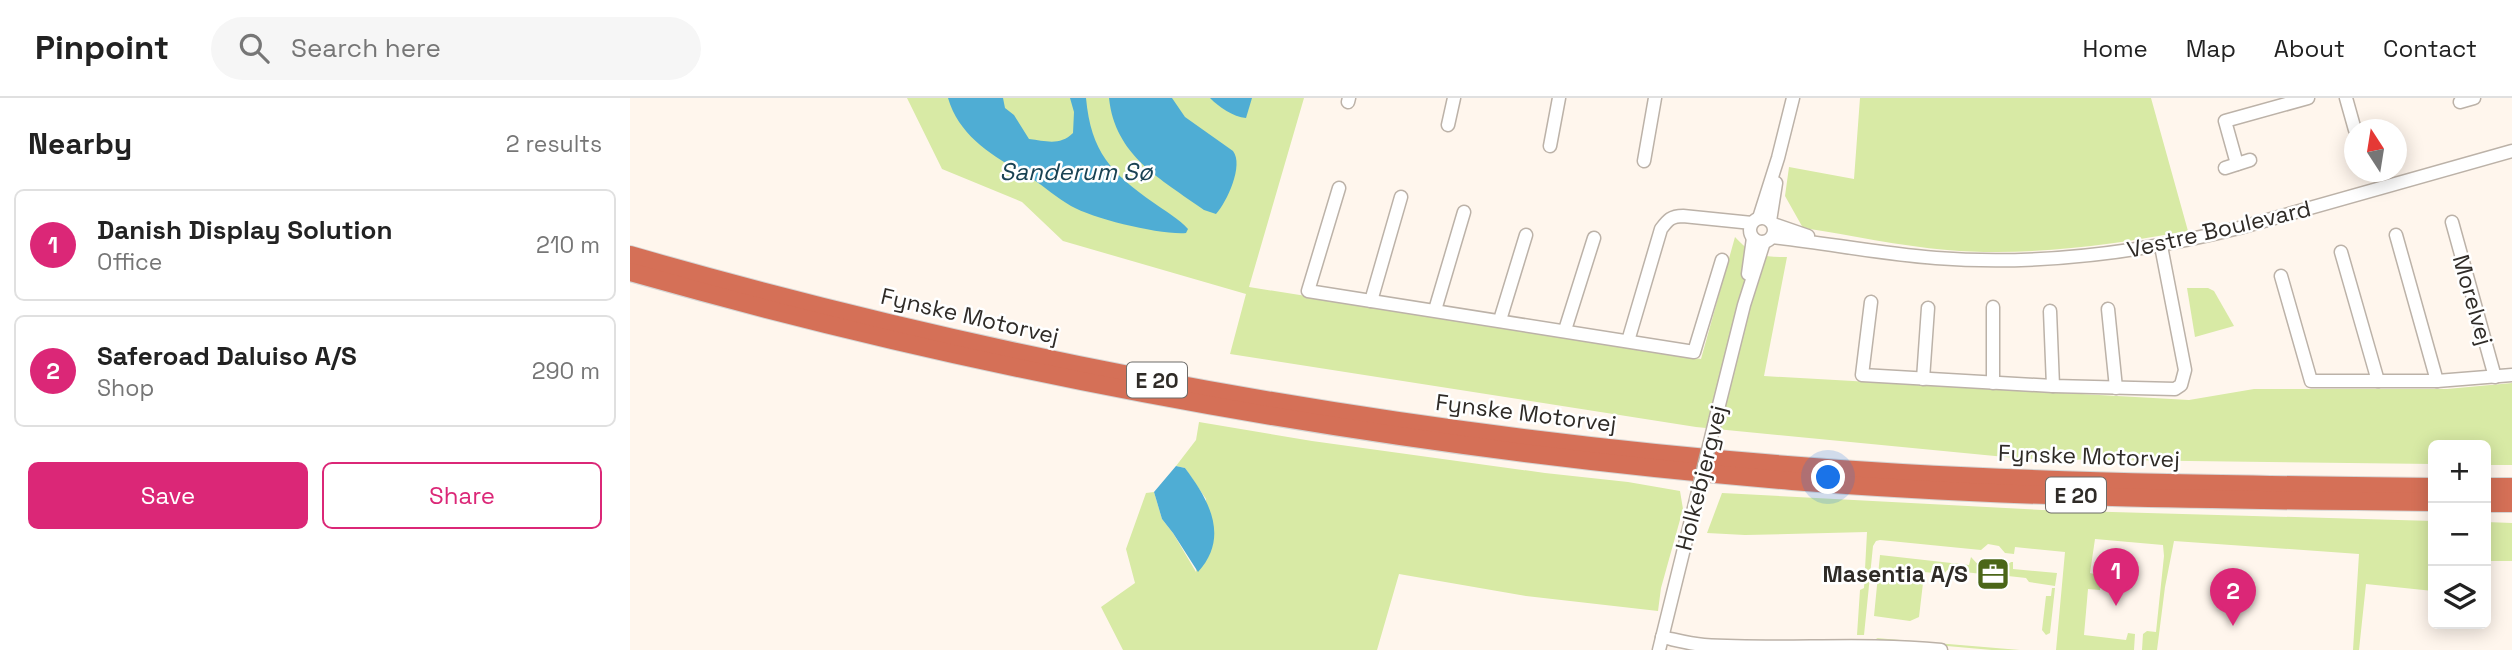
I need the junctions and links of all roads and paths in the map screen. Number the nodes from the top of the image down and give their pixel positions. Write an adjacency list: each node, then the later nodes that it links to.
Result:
1 (1454, 98): 8 (street)
2 (1559, 98): 9 (street)
3 (1655, 98): 11 (street)
4 (1793, 98): 17 (street, Holkebjergvej)
5 (2308, 98): 12 (street)
6 (2346, 98): 7 (street)
7 (2353, 119)
8 (1448, 125)
9 (1550, 146)
10 (2512, 151): 21 (street, Vestre Boulevard)
11 (1644, 161)
12 (2238, 164)
13 (1339, 188): 27 (street)
14 (1401, 197): 27 (street)
15 (1464, 212): 32 (street)
16 (2452, 222): 38 (street, Morelvej)
17 (1762, 230): 21 (street, Vestre Boulevard); 36 (street, Vestre Boulevard); 51 (street, Holkebjergvej, bridge)
18 (1526, 235): 34 (street)
19 (2396, 235): 41 (street)
20 (1594, 238): 35 (street)
21 (2161, 246): 44 (street)
22 (2341, 252): 40 (street)
23 (630, 255): 45 (highway, Fynske Motorvej / E 20)
24 (1722, 260): 36 (street)
25 (630, 272): 48 (highway, Fynske Motorvej / E 20)
26 (2281, 276): 40 (street, Morelvej)
27 (1371, 301): 32 (street)
28 (1871, 302): 39 (street)
29 (1993, 307): 42 (street)
30 (1928, 308): 39 (street)
31 (2108, 309): 44 (street)
32 (1435, 310): 34 (street)
33 (2050, 311): 43 (street)
34 (1500, 320): 35 (street)
35 (1565, 330): 36 (street)
36 (1628, 341)
37 (2512, 375): 38 (street, Morelvej)
38 (2495, 377): 41 (street, Morelvej)
39 (1923, 379): 42 (street)
40 (2378, 381): 41 (street, Morelvej)
41 (2437, 381)
42 (1993, 383): 43 (street)
43 (2053, 386): 44 (street)
44 (2116, 388)
45 (2428, 486)
46 (2491, 487): 47 (highway)
47 (2512, 487)
48 (2428, 502)
49 (2491, 503): 50 (highway)
50 (2512, 503)
51 (1660, 643): 52 (street)
52 (1941, 650)

